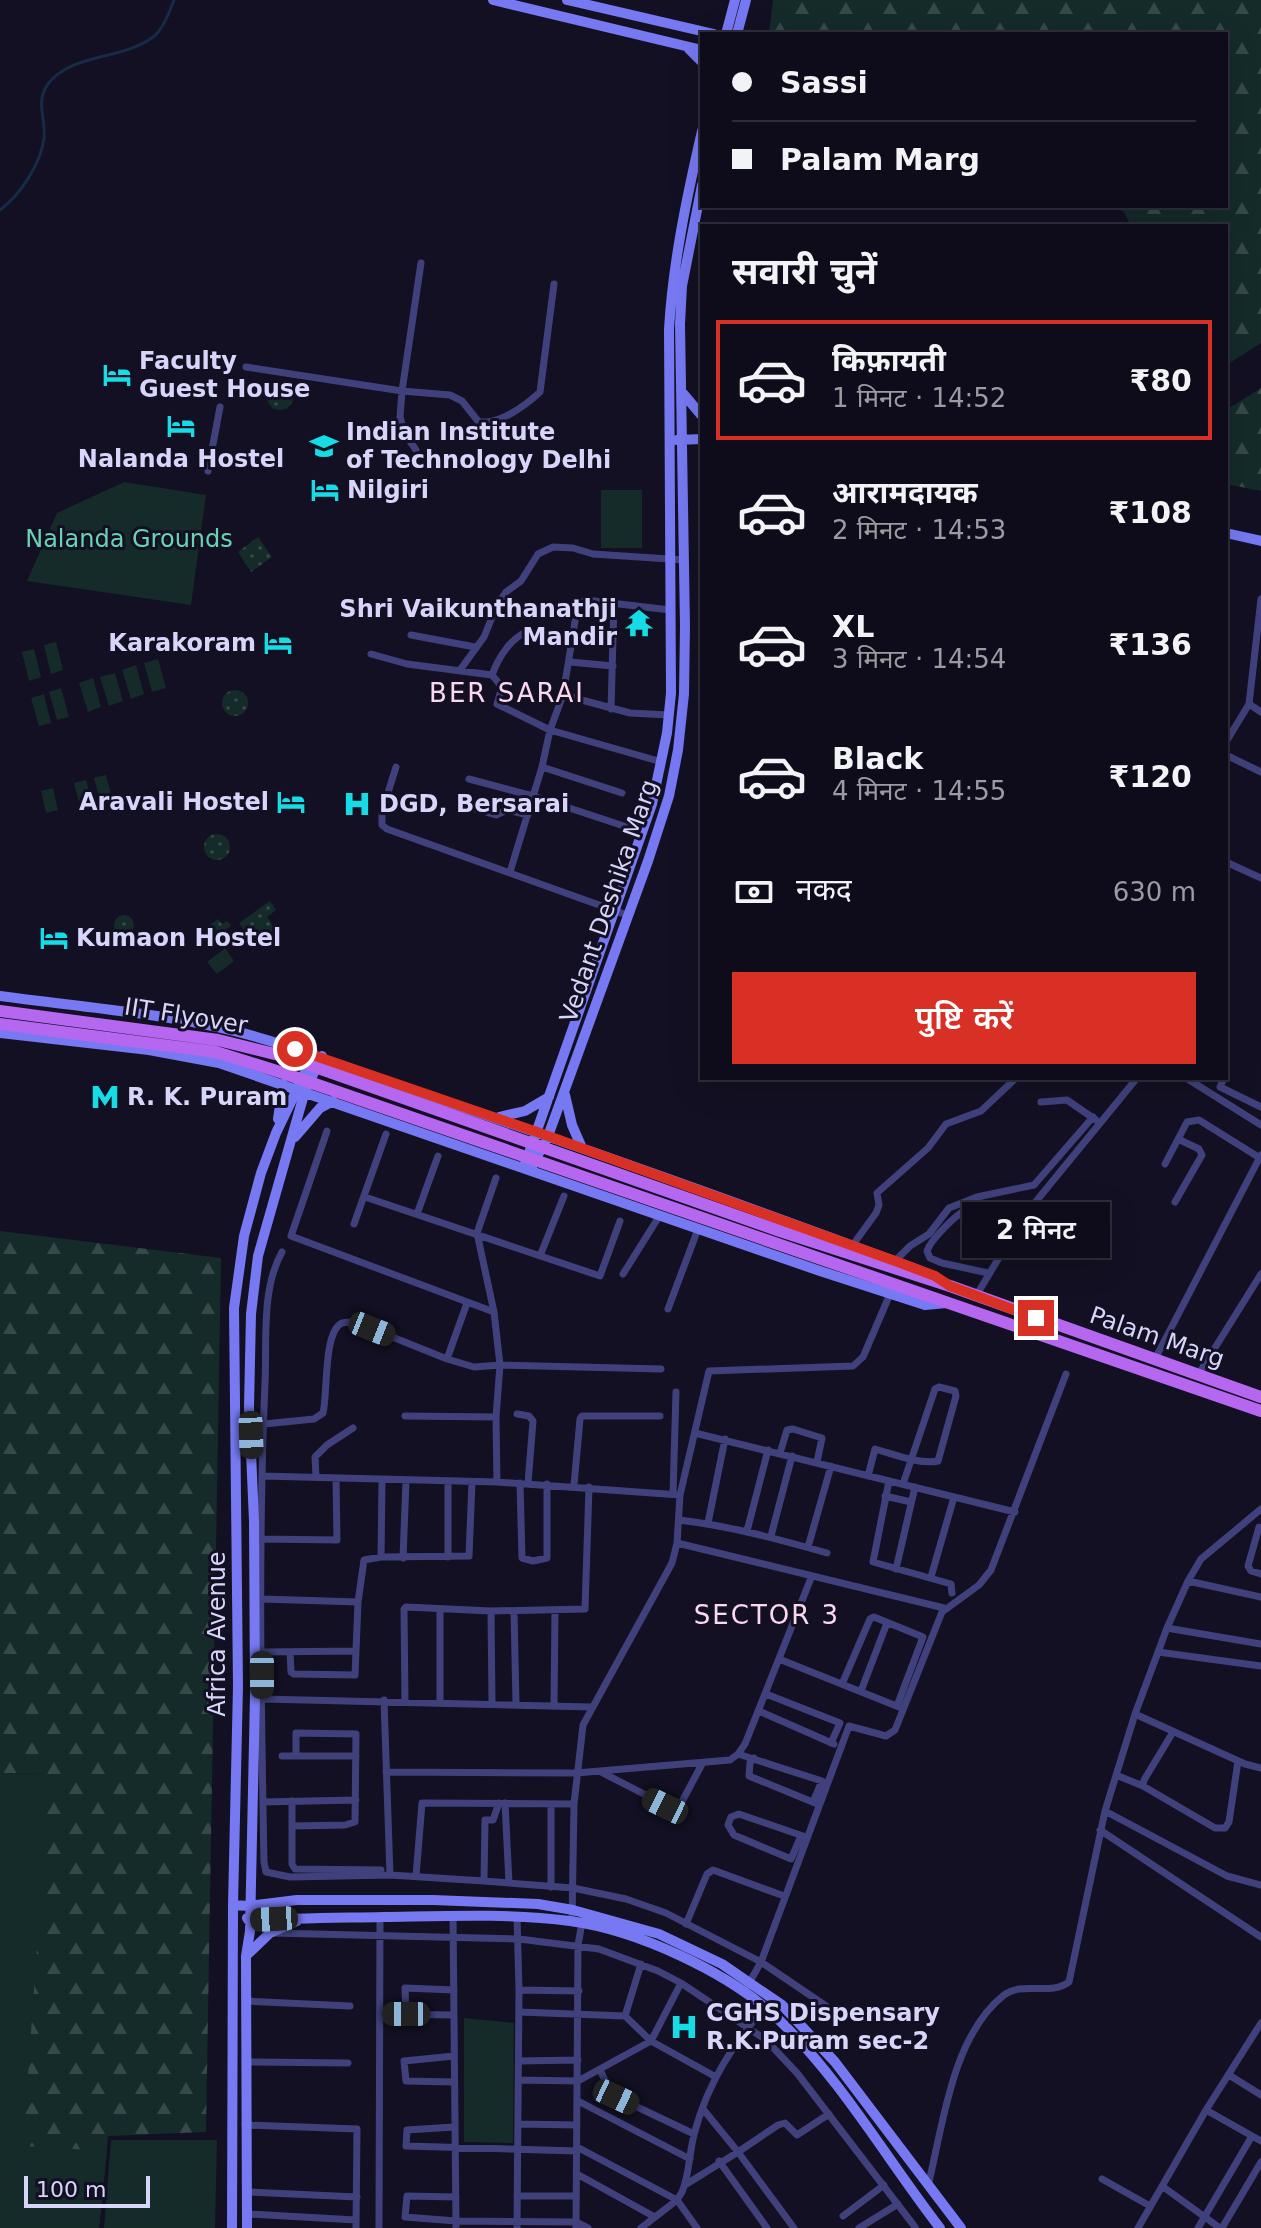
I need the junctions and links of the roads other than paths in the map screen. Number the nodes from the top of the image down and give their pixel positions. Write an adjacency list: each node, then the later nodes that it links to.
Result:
1 (493, 0): 8 (main road)
2 (567, 0): 5 (main road)
3 (735, 0): 6 (main road)
4 (746, 0): 7 (main road)
5 (705, 32)
6 (727, 32)
7 (738, 32)
8 (688, 47): 9 (main road); 10 (main road)
9 (700, 50)
10 (700, 60)
11 (700, 140): 20 (main road)
12 (700, 195): 17 (main road)
13 (421, 263): 16 (street)
14 (554, 284): 16 (street)
15 (246, 367): 16 (street)
16 (402, 391): 22 (street)
17 (681, 391): 19 (main road); 20 (main road)
18 (220, 407): 23 (street)
19 (700, 414)
20 (678, 441): 21 (main road); 27 (main road, Vedant Deshika Marg); 28 (main road, Vedant Deshika Marg)
21 (700, 442)
22 (416, 450)
23 (208, 471)
24 (1228, 534): 26 (main road)
25 (1228, 540): 26 (main road)
26 (1261, 544)
27 (671, 560): 28 (street); 31 (main road, Vedant Deshika Marg); 34 (street)
28 (684, 560): 59 (main road, Vedant Deshika Marg)
29 (1261, 599): 41 (street)
30 (614, 602): 31 (street); 36 (street); 37 (street)
31 (670, 610): 44 (main road, Vedant Deshika Marg)
32 (531, 630): 39 (street)
33 (411, 635): 34 (street)
34 (475, 647): 38 (street)
35 (371, 654): 38 (street)
36 (570, 662): 37 (street); 40 (street)
37 (613, 666): 42 (street)
38 (460, 670): 39 (street)
39 (492, 675): 45 (street)
40 (563, 695): 42 (street); 45 (street)
41 (1249, 704): 43 (street); 46 (street)
42 (611, 709): 44 (street)
43 (1261, 712)
44 (669, 715): 48 (main road, Vedant Deshika Marg)
45 (550, 730): 48 (street); 50 (street)
46 (1228, 738)
47 (1228, 756): 51 (street)
48 (662, 762): 57 (main road, Vedant Deshika Marg)
49 (396, 767): 61 (street)
50 (542, 767): 53 (street); 54 (street)
51 (1261, 772)
52 (469, 779): 54 (street)
53 (622, 793)
54 (533, 796): 56 (street); 57 (street)
55 (472, 808): 56 (street)
56 (528, 815): 61 (street)
57 (642, 832): 58 (main road, Vedant Deshika Marg)
58 (632, 856): 59 (street); 63 (main road, Vedant Deshika Marg)
59 (648, 861): 64 (main road, Vedant Deshika Marg)
60 (1228, 863): 62 (street)
61 (510, 872): 63 (street)
62 (1261, 878)
63 (614, 911): 64 (street); 79 (main road, Vedant Deshika Marg)
64 (627, 915): 78 (main road, Vedant Deshika Marg)
65 (0, 996): 69 (main road, Palam Marg)
66 (0, 1011): 118 (main road, IIT Flyover)
67 (0, 1024): 122 (main road, IIT Flyover)
68 (0, 1033): 71 (main road, Palam Marg)
69 (253, 1037): 70 (main road, Palam Marg); 71 (main road)
70 (318, 1055): 77 (main road, Africa Avenue); 83 (main road, Palam Marg)
71 (242, 1070): 76 (main road, Palam Marg)
72 (1014, 1080): 111 (street)
73 (1133, 1080): 85 (street)
74 (1189, 1080): 86 (street)
75 (1223, 1080): 82 (street)
76 (283, 1084): 77 (main road, Palam Marg); 88 (main road)
77 (301, 1089): 80 (main road, Palam Marg); 88 (main road, Africa Avenue); 92 (main road, Africa Avenue)
78 (565, 1089): 90 (main road, Vedant Deshika Marg); 93 (main road)
79 (549, 1097): 83 (main road); 90 (main road, Vedant Deshika Marg)
80 (333, 1101): 92 (main road); 98 (main road, Palam Marg)
81 (1041, 1102): 84 (street)
82 (1261, 1107)
83 (493, 1117): 90 (main road, Palam Marg)
84 (1093, 1117): 85 (street); 114 (street)
85 (1100, 1123): 106 (street)
86 (1261, 1125)
87 (327, 1131): 121 (street)
88 (276, 1133): 252 (main road, Africa Avenue)
89 (386, 1134): 101 (street)
90 (542, 1134): 93 (main road, Palam Marg); 98 (main road, Vedant Deshika Marg)
91 (1178, 1139): 95 (street); 96 (street); 103 (street)
92 (290, 1144): 253 (main road, Africa Avenue)
93 (582, 1148): 97 (main road, Palam Marg)
94 (438, 1156): 104 (street)
95 (1260, 1156): 126 (street)
96 (1165, 1164)
97 (633, 1166): 102 (main road); 111 (main road, Palam Marg)
98 (527, 1169): 102 (main road, Palam Marg)
99 (496, 1178): 110 (street)
100 (564, 1196): 113 (street)
101 (365, 1197): 104 (street); 108 (street)
102 (623, 1202): 105 (main road, Palam Marg)
103 (1175, 1202)
104 (417, 1214): 110 (street)
105 (660, 1215): 109 (main road, Palam Marg); 116 (street)
106 (1024, 1216): 115 (street); 115 (street)
107 (620, 1221): 113 (street)
108 (354, 1224)
109 (698, 1229): 119 (main road, Palam Marg); 123 (street)
110 (477, 1233): 113 (street); 124 (street)
111 (852, 1246): 114 (main road, Palam Marg)
112 (282, 1252): 138 (street)
113 (540, 1256)
114 (895, 1261): 118 (main road, Palam Marg)
115 (988, 1273): 120 (street)
116 (623, 1274)
117 (1261, 1274): 130 (street)
118 (950, 1286): 120 (main road, Palam Marg)
119 (890, 1294): 122 (main road, Palam Marg); 140 (street)
120 (976, 1296): 126 (main road, Palam Marg)
121 (467, 1303): 124 (street); 125 (street)
122 (947, 1303): 133 (main road, Palam Marg)
123 (668, 1309)
124 (494, 1312): 127 (street)
125 (447, 1359): 127 (street); 138 (street)
126 (1154, 1360): 130 (main road, Palam Marg)
127 (500, 1365): 128 (street); 137 (street)
128 (661, 1369)
129 (1066, 1374): 169 (street)
130 (1198, 1375): 132 (main road, Palam Marg)
131 (676, 1392): 164 (street)
132 (1261, 1397)
133 (1261, 1411)
134 (517, 1414): 158 (street)
135 (405, 1416): 137 (street)
136 (660, 1416): 161 (street)
137 (496, 1417): 157 (street)
138 (264, 1424): 148 (street)
139 (353, 1428): 150 (street)
140 (695, 1433): 141 (street); 164 (street)
141 (725, 1439): 142 (street); 172 (street)
142 (768, 1450): 143 (street); 174 (street)
143 (780, 1453): 144 (street); 146 (street)
144 (792, 1456): 146 (street); 175 (street)
145 (910, 1458): 145 (street); 149 (street); 160 (street)
146 (817, 1462): 147 (street)
147 (831, 1466): 149 (street); 178 (street)
148 (262, 1476): 150 (street); 176 (street)
149 (868, 1476): 155 (street)
150 (316, 1477): 151 (street)
151 (336, 1479): 152 (street); 176 (street)
152 (382, 1481): 153 (street); 180 (street)
153 (406, 1481): 154 (street); 182 (street)
154 (448, 1481): 156 (street); 181 (street)
155 (889, 1481): 160 (street); 165 (street)
156 (472, 1482): 157 (street); 181 (street)
157 (497, 1482): 158 (street)
158 (524, 1483): 159 (street); 159 (street)
159 (547, 1484): 161 (street)
160 (903, 1484): 163 (street)
161 (574, 1485): 162 (street)
162 (589, 1487): 164 (street); 196 (street)
163 (915, 1487): 166 (street); 167 (street)
164 (677, 1495): 171 (street)
165 (885, 1496): 167 (street); 183 (street)
166 (954, 1497): 169 (street); 185 (street)
167 (911, 1502): 183 (street)
168 (1261, 1509): 170 (street)
169 (1015, 1512): 192 (street)
170 (1251, 1516): 173 (street); 187 (street)
171 (679, 1520): 172 (street); 177 (street)
172 (708, 1523): 174 (street)
173 (1260, 1528): 184 (street)
174 (747, 1531): 175 (street)
175 (771, 1536): 178 (street)
176 (262, 1539): 190 (street)
177 (677, 1543): 186 (street); 216 (street)
178 (808, 1547): 179 (street)
179 (827, 1553)
180 (381, 1557): 182 (street); 191 (street)
181 (448, 1557): 182 (street)
182 (403, 1558)
183 (896, 1569): 185 (street)
184 (1261, 1574)
185 (931, 1577): 188 (street)
186 (811, 1578): 192 (street); 204 (street)
187 (1188, 1581): 189 (street); 198 (street)
188 (952, 1593)
189 (1261, 1597)
190 (262, 1599): 191 (street); 201 (street)
191 (358, 1602): 200 (street)
192 (944, 1608): 242 (street)
193 (440, 1609): 194 (street); 211 (street); 212 (street)
194 (491, 1611): 195 (street); 213 (street)
195 (514, 1611): 196 (street); 214 (street)
196 (555, 1611): 215 (street)
197 (887, 1623): 206 (street); 207 (street); 207 (street)
198 (1167, 1628): 199 (street); 203 (street)
199 (1261, 1644)
200 (356, 1651): 202 (street); 202 (street)
201 (262, 1652): 202 (street); 209 (street)
202 (290, 1652)
203 (1158, 1652): 205 (street); 218 (street)
204 (779, 1659): 206 (street); 208 (street)
205 (1261, 1666)
206 (842, 1684): 207 (street)
207 (861, 1691)
208 (766, 1694): 217 (street); 217 (street)
209 (263, 1699): 210 (street); 235 (street)
210 (384, 1700): 211 (street); 228 (street)
211 (405, 1701): 212 (street)
212 (440, 1702): 213 (street)
213 (492, 1704): 214 (street)
214 (516, 1704): 215 (street)
215 (554, 1706): 216 (street)
216 (591, 1707): 230 (street)
217 (759, 1711): 220 (street)
218 (1135, 1714): 219 (street); 231 (street)
219 (1173, 1732): 225 (street); 232 (street)
220 (738, 1754): 224 (street); 226 (street)
221 (282, 1756): 222 (street)
222 (296, 1756): 223 (street); 223 (street)
223 (356, 1756): 233 (street)
224 (754, 1758): 224 (street)
225 (1238, 1761): 227 (street); 232 (street)
226 (702, 1764): 229 (street); 229 (street)
227 (1261, 1768)
228 (386, 1772): 230 (street); 244 (street)
229 (601, 1772): 230 (street)
230 (576, 1773): 238 (street)
231 (1116, 1775): 232 (street); 239 (street)
232 (1143, 1786)
233 (356, 1800): 234 (street); 240 (street)
234 (292, 1801): 235 (street); 240 (street)
235 (263, 1802): 244 (street)
236 (502, 1803): 237 (street); 245 (street); 246 (street); 247 (street)
237 (551, 1804): 238 (street); 249 (street)
238 (574, 1804): 250 (street)
239 (1105, 1811): 241 (street); 248 (street)
240 (292, 1826): 243 (street)
241 (1100, 1830): 263 (street); 324 (street)
242 (803, 1836): 242 (street); 251 (street)
243 (381, 1870)
244 (390, 1875): 245 (street)
245 (416, 1876): 246 (street)
246 (484, 1881): 247 (street)
247 (509, 1883): 249 (street)
248 (1261, 1885)
249 (551, 1887): 250 (street)
250 (573, 1888): 258 (street); 260 (street)
251 (784, 1896): 260 (street); 268 (street)
252 (233, 1905): 253 (main road); 259 (main road); 343 (main road, Africa Avenue)
253 (249, 1906): 258 (main road); 259 (main road, Africa Avenue)
254 (453, 1915): 256 (main road); 257 (main road); 264 (street)
255 (322, 1917): 256 (main road); 259 (main road); 261 (main road)
256 (380, 1917): 262 (street)
257 (517, 1917): 258 (main road); 265 (street)
258 (576, 1918): 266 (street); 271 (main road); 271 (main road)
259 (249, 1921): 267 (main road, Africa Avenue)
260 (686, 1924): 268 (street)
261 (270, 1933): 262 (street); 267 (main road)
262 (379, 1936): 264 (street); 281 (street)
263 (1261, 1937)
264 (454, 1938): 265 (street); 272 (street)
265 (519, 1939): 266 (street); 273 (street)
266 (578, 1945): 269 (street); 274 (street)
267 (246, 1956): 275 (main road, Africa Avenue)
268 (761, 1962): 271 (street); 277 (street)
269 (641, 1964): 270 (street); 284 (street)
270 (681, 1983): 286 (street); 287 (street)
271 (747, 1987): 278 (main road); 324 (main road)
272 (454, 1990): 282 (street); 283 (street)
273 (519, 1990): 274 (street); 279 (street)
274 (579, 1991): 280 (street)
275 (246, 2001): 276 (street); 291 (main road, Africa Avenue)
276 (350, 2006)
277 (826, 2006)
278 (765, 2008): 286 (street); 352 (main road)
279 (519, 2012): 280 (street); 290 (street)
280 (579, 2012): 284 (street); 289 (street)
281 (380, 2014): 282 (street); 345 (street)
282 (406, 2014): 283 (street)
283 (454, 2015): 288 (street)
284 (625, 2016): 287 (street)
285 (1261, 2023): 294 (street)
286 (748, 2026): 295 (street); 305 (street)
287 (651, 2041): 293 (street); 295 (street)
288 (454, 2056): 298 (street); 298 (street)
289 (578, 2060): 290 (street); 297 (street)
290 (519, 2061): 296 (street)
291 (246, 2062): 292 (street); 307 (main road, Africa Avenue)
292 (348, 2063)
293 (600, 2070): 297 (street); 299 (street)
294 (1229, 2075): 300 (street); 303 (street)
295 (716, 2077): 302 (street)
296 (518, 2080): 297 (street); 306 (street)
297 (578, 2081): 301 (street)
298 (453, 2082): 309 (street)
299 (612, 2095): 304 (street); 310 (street)
300 (1261, 2095)
301 (578, 2101): 304 (street); 308 (street)
302 (703, 2109): 310 (street); 316 (street)
303 (1206, 2110): 311 (street); 325 (street)
304 (603, 2112): 317 (street)
305 (829, 2114): 316 (street); 323 (street)
306 (518, 2124): 308 (street); 314 (street)
307 (245, 2125): 326 (main road, Africa Avenue); 329 (street)
308 (577, 2125): 315 (street)
309 (454, 2127): 313 (street); 313 (street)
310 (694, 2134): 317 (street)
311 (1252, 2136): 312 (street); 337 (street)
312 (1261, 2141)
313 (454, 2148): 314 (street); 330 (street)
314 (517, 2148): 315 (street); 327 (street)
315 (577, 2149): 320 (street); 331 (street)
316 (738, 2152): 318 (street); 350 (street)
317 (690, 2159): 322 (street)
318 (719, 2161): 322 (street); 349 (street)
319 (1261, 2162): 356 (street)
320 (577, 2174): 328 (street); 335 (street)
321 (1102, 2179): 333 (street)
322 (685, 2185): 331 (street)
323 (884, 2185): 332 (street); 336 (street)
324 (928, 2186): 353 (main road)
325 (1162, 2186): 333 (street); 337 (street)
326 (248, 2192): 329 (street); 334 (main road, Africa Avenue)
327 (517, 2196): 328 (street); 339 (street)
328 (576, 2196): 341 (street)
329 (357, 2197): 338 (street)
330 (456, 2197): 340 (street); 340 (street)
331 (677, 2200): 335 (street); 348 (street)
332 (898, 2204): 342 (street); 351 (street)
333 (1150, 2206): 354 (street)
334 (248, 2214): 338 (street); 344 (main road, Africa Avenue)
335 (653, 2216): 347 (street)
336 (843, 2216)
337 (1205, 2217): 355 (street); 356 (street)
338 (356, 2224)
339 (517, 2224): 340 (street); 341 (street)
340 (456, 2225)
341 (576, 2225): 346 (street)
342 (915, 2227)
343 (232, 2228)
344 (247, 2228)
345 (379, 2228)
346 (588, 2228)
347 (641, 2228)
348 (697, 2228)
349 (767, 2228)
350 (794, 2228)
351 (859, 2228)
352 (940, 2228)
353 (961, 2228)
354 (1138, 2228)
355 (1198, 2228)
356 (1221, 2228)

